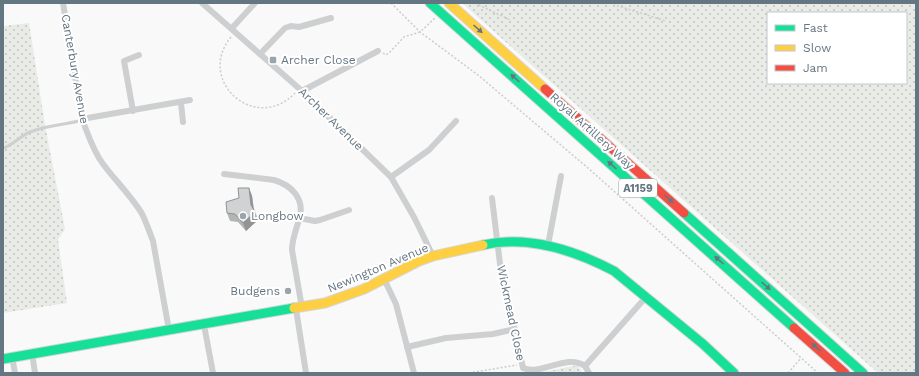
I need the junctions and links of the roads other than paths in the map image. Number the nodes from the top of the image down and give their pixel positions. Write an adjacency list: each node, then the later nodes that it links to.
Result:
1 (63, 3): 15 (street, Canterbury Avenue)
2 (202, 3): 7 (street, Archer Avenue)
3 (255, 3): 7 (street)
4 (430, 3): 45 (main road, Royal Artillery Way / A1159, one-way to 4)
5 (449, 3): 46 (main road, Royal Artillery Way / A1159, one-way to 46)
6 (332, 18): 9 (street)
7 (234, 30): 9 (street, Archer Avenue)
8 (378, 51): 11 (street)
9 (260, 54): 11 (street, Archer Avenue)
10 (139, 55): 14 (street)
11 (301, 90): 21 (street, Archer Avenue)
12 (190, 100): 13 (street)
13 (181, 103): 14 (street); 17 (street)
14 (133, 111): 15 (street)
15 (83, 119): 18 (lane); 33 (street, Canterbury Avenue)
16 (456, 121): 21 (street)
17 (183, 122)
18 (3, 148)
19 (224, 174): 24 (street)
20 (561, 176): 26 (street)
21 (391, 178): 27 (street, Archer Avenue)
22 (492, 198): 25 (street, Wickmead Close)
23 (350, 210): 24 (street)
24 (299, 218): 30 (street)
25 (497, 242): 26 (main road, Newington Avenue); 27 (main road, Newington Avenue); 32 (street, Wickmead Close)
26 (548, 245): 29 (main road, Newington Avenue)
27 (433, 256): 28 (main road, Newington Avenue)
28 (384, 279): 30 (main road, Newington Avenue); 34 (street)
29 (646, 297): 37 (street); 44 (main road, Newington Avenue)
30 (299, 309): 31 (main road, Newington Avenue); 41 (street)
31 (204, 325): 33 (main road, Newington Avenue); 40 (street)
32 (515, 329): 34 (street); 37 (street, Wickmead Close)
33 (169, 330): 35 (main road, Newington Avenue)
34 (407, 347): 42 (street)
35 (32, 353): 36 (main road, Newington Avenue); 39 (street)
36 (8, 358): 38 (street)
37 (585, 366): 43 (street)
38 (15, 373)
39 (35, 373)
40 (213, 373)
41 (306, 373)
42 (414, 373)
43 (589, 373)
44 (734, 373)
45 (845, 373)
46 (863, 373)

